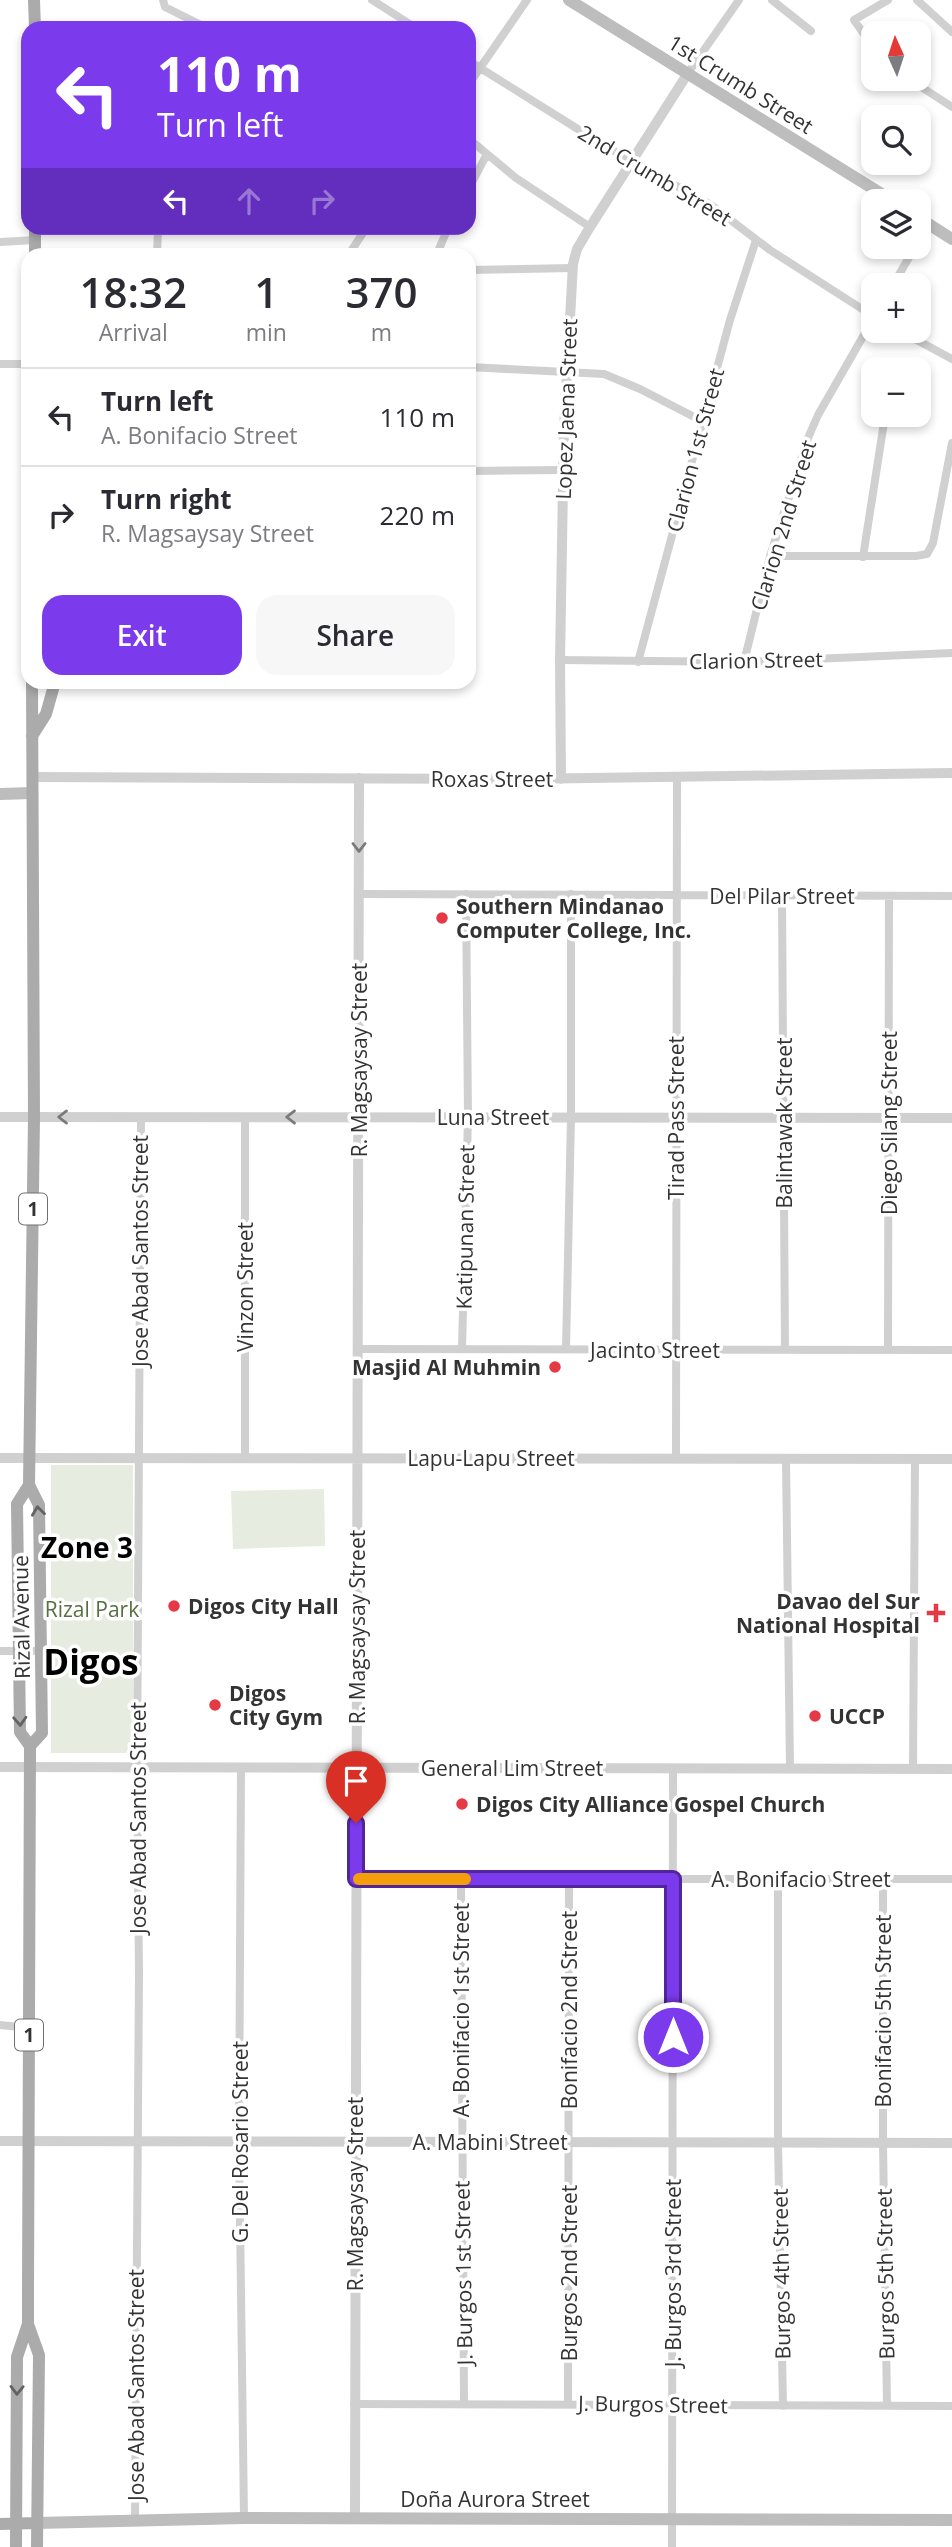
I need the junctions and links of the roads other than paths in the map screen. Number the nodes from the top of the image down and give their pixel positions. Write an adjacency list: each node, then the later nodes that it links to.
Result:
1 (34, 0): 10 (main road)
2 (372, 0): 12 (street)
3 (527, 0): 17 (street)
4 (569, 0): 18 (main road, 1st Crumb Street)
5 (739, 0): 18 (street)
6 (772, 0): 14 (street)
7 (888, 0): 13 (street)
8 (917, 0): 15 (street)
9 (164, 4): 11 (street)
10 (35, 21)
11 (194, 21)
12 (405, 21)
13 (861, 30)
14 (811, 31)
15 (952, 32)
16 (476, 65): 17 (street, 2nd Crumb Street)
17 (481, 68): 19 (street); 24 (street, 2nd Crumb Street)
18 (688, 73): 24 (street, Lopez Jaena Street); 26 (main road, 1st Crumb Street)
19 (476, 75)
20 (927, 91): 21 (street)
21 (952, 107)
22 (476, 145): 23 (street)
23 (487, 154): 25 (street); 28 (street)
24 (633, 160): 28 (street, Lopez Jaena Street); 31 (street, 2nd Crumb Street)
25 (476, 175)
26 (873, 189)
27 (931, 226): 30 (main road)
28 (590, 227): 33 (street, Lopez Jaena Street)
29 (31, 235): 32 (street)
30 (952, 239)
31 (756, 240): 35 (street, 2nd Crumb Street); 43 (street, Clarion 1st Street)
32 (0, 242)
33 (573, 268): 34 (street); 42 (street, Lopez Jaena Street)
34 (476, 270)
35 (861, 310)
36 (861, 339): 48 (street, Clarion 2nd Street)
37 (922, 343): 38 (street)
38 (952, 359)
39 (0, 364): 40 (street)
40 (21, 364)
41 (476, 368): 42 (street)
42 (567, 371): 43 (street); 46 (street, Lopez Jaena Street)
43 (702, 421): 52 (street, Clarion 1st Street)
44 (883, 427): 49 (street)
45 (952, 443): 49 (street)
46 (563, 470): 47 (street); 51 (street, Lopez Jaena Street)
47 (476, 471)
48 (770, 556): 49 (street); 53 (street, Clarion 2nd Street)
49 (863, 557)
50 (952, 653): 53 (street, Clarion Street)
51 (560, 660): 52 (street, Clarion Street); 61 (street, Lopez Jaena Street)
52 (638, 662): 53 (street, Clarion Street)
53 (744, 662)
54 (32, 689): 56 (main road, Rizal Avenue / 1)
55 (53, 689): 56 (main road, Rizal Avenue / 1)
56 (32, 736): 58 (main road, Rizal Avenue / 1)
57 (952, 773): 60 (street, Roxas Street)
58 (32, 777): 59 (street, Roxas Street); 62 (main road, Rizal Avenue / 1)
59 (359, 778): 61 (street, Roxas Street); 64 (street, R. Magsaysay Street, one-way to 64)
60 (677, 778): 61 (street, Roxas Street); 67 (street, Tirad Pass Street)
61 (561, 779)
62 (32, 793): 63 (main road); 72 (main road, Rizal Avenue / 1)
63 (0, 794)
64 (359, 894): 65 (street, Del Pilar Street); 75 (street, R. Magsaysay Street)
65 (466, 894): 66 (street, Del Pilar Street); 76 (street, Katipunan Street)
66 (571, 894): 67 (street, Del Pilar Street); 77 (street)
67 (677, 895): 68 (street, Del Pilar Street); 78 (street, Tirad Pass Street)
68 (782, 896): 69 (street, Del Pilar Street); 79 (street, Balintawak Street)
69 (889, 896): 70 (street, Del Pilar Street); 80 (street, Diego Silang Street)
70 (952, 896)
71 (0, 1116): 72 (street, Luna Street)
72 (34, 1116): 73 (street, Luna Street, one-way to 72); 90 (main road, Rizal Avenue / 1)
73 (141, 1116): 74 (street, Luna Street); 91 (street, Jose Abad Santos Street)
74 (245, 1117): 75 (street, Luna Street, one-way to 74); 92 (street, Vinzon Street)
75 (359, 1117): 76 (street, Luna Street); 82 (street, R. Magsaysay Street)
76 (468, 1117): 77 (street, Luna Street); 83 (street, Katipunan Street)
77 (571, 1117): 78 (street, Luna Street); 84 (street)
78 (676, 1117): 79 (street, Luna Street); 85 (street, Tirad Pass Street)
79 (785, 1118): 80 (street, Luna Street); 86 (street, Balintawak Street)
80 (889, 1118): 81 (street, Luna Street); 87 (street, Diego Silang Street)
81 (952, 1118)
82 (358, 1349): 83 (street, Jacinto Street); 93 (street, R. Magsaysay Street)
83 (462, 1349): 84 (street, Jacinto Street)
84 (566, 1349): 85 (street, Jacinto Street)
85 (676, 1350): 86 (street, Jacinto Street); 94 (street, Tirad Pass Street)
86 (785, 1350): 87 (street, Jacinto Street)
87 (888, 1350): 88 (street, Jacinto Street)
88 (952, 1350)
89 (0, 1458): 90 (street, Lapu-Lapu Street)
90 (30, 1458): 91 (street, Lapu-Lapu Street); 98 (main road, Rizal Avenue / 1)
91 (138, 1458): 92 (street, Lapu-Lapu Street); 107 (street, Jose Abad Santos Street)
92 (245, 1458): 93 (street, Lapu-Lapu Street)
93 (357, 1458): 94 (street, Lapu-Lapu Street); 109 (street, R. Magsaysay Street)
94 (676, 1458): 95 (street, Lapu-Lapu Street)
95 (786, 1458): 96 (street, Lapu-Lapu Street); 111 (street)
96 (915, 1458): 97 (street, Lapu-Lapu Street); 112 (street)
97 (952, 1458)
98 (29, 1485): 99 (main road, Rizal Avenue / 1); 100 (main road, Rizal Avenue / 1, one-way to 98)
99 (17, 1614): 100 (main road); 103 (main road, Rizal Avenue / 1)
100 (40, 1614): 102 (main road, Rizal Avenue / 1)
101 (0, 1651): 103 (street)
102 (40, 1651): 103 (street); 104 (main road, Rizal Avenue / 1)
103 (18, 1652): 104 (main road, Rizal Avenue / 1, one-way to 104)
104 (30, 1746): 106 (main road, Rizal Avenue / 1)
105 (0, 1767): 106 (street, General Lim Street)
106 (30, 1767): 107 (street, General Lim Street); 122 (main road, Rizal Avenue / 1)
107 (136, 1767): 108 (street, General Lim Street); 124 (street, Jose Abad Santos Street)
108 (242, 1767): 109 (street, General Lim Street); 126 (street, G. Del Rosario Street)
109 (357, 1768): 110 (street, General Lim Street); 114 (street, R. Magsaysay Street)
110 (673, 1768): 111 (street, General Lim Street); 117 (street, J. Burgos 3rd Street)
111 (790, 1769): 112 (street, General Lim Street)
112 (913, 1769): 113 (street, General Lim Street)
113 (952, 1769)
114 (356, 1879): 115 (street, A. Bonifacio Street); 127 (street, R. Magsaysay Street)
115 (461, 1879): 116 (street, A. Bonifacio Street); 128 (street, A. Bonifacio 1st Street)
116 (569, 1879): 117 (street, A. Bonifacio Street); 129 (street, Bonifacio 2nd Street)
117 (673, 1879): 118 (street, A. Bonifacio Street); 130 (street, J. Burgos 3rd Street)
118 (778, 1879): 119 (street, A. Bonifacio Street); 131 (street, Burgos 4th Street)
119 (883, 1879): 120 (street, A. Bonifacio Street); 132 (street, Bonifacio 5th Street)
120 (952, 1879)
121 (0, 2025): 122 (street)
122 (29, 2028): 125 (main road, Rizal Avenue / 1)
123 (0, 2141): 125 (street, A. Mabini Street)
124 (138, 2141): 125 (street, A. Mabini Street); 126 (street, A. Mabini Street); 145 (street, Jose Abad Santos Street)
125 (29, 2142): 134 (main road, Rizal Avenue / 1)
126 (239, 2142): 127 (street, A. Mabini Street); 143 (street, G. Del Rosario Street)
127 (356, 2142): 128 (street, A. Mabini Street); 137 (street, R. Magsaysay Street)
128 (461, 2142): 129 (street, A. Mabini Street); 135 (street, J. Burgos 1st Street)
129 (569, 2142): 130 (street, A. Mabini Street); 136 (street, Burgos 2nd Street)
130 (673, 2142): 131 (street, A. Mabini Street); 138 (street, J. Burgos 3rd Street)
131 (778, 2142): 132 (street, A. Mabini Street); 140 (street, Burgos 4th Street)
132 (883, 2143): 133 (street, A. Mabini Street); 139 (street, Burgos 5th Street)
133 (952, 2143)
134 (29, 2324): 147 (main road, Rizal Avenue / 1, one-way to 147); 148 (main road, Rizal Avenue / 1)
135 (464, 2403): 136 (street, J. Burgos Street); 137 (street, J. Burgos Street)
136 (569, 2403): 138 (street, J. Burgos Street)
137 (354, 2404): 142 (street, R. Magsaysay Street)
138 (673, 2404): 140 (street, J. Burgos Street); 144 (street, J. Burgos 3rd Street)
139 (887, 2404): 140 (street, J. Burgos Street); 141 (street, J. Burgos Street)
140 (783, 2406)
141 (952, 2406)
142 (355, 2517): 143 (main road, Doña Aurora Street); 144 (main road, Doña Aurora Street)
143 (244, 2518): 145 (main road, Doña Aurora Street)
144 (673, 2518): 146 (main road, Doña Aurora Street); 152 (street, J. Burgos 3rd Street)
145 (135, 2519): 148 (main road, Doña Aurora Street)
146 (952, 2521)
147 (16, 2523): 148 (main road); 149 (main road); 150 (main road, Rizal Avenue / 1)
148 (37, 2523): 151 (main road, Rizal Avenue / 1)
149 (0, 2524)
150 (16, 2547)
151 (37, 2547)
152 (673, 2547)

